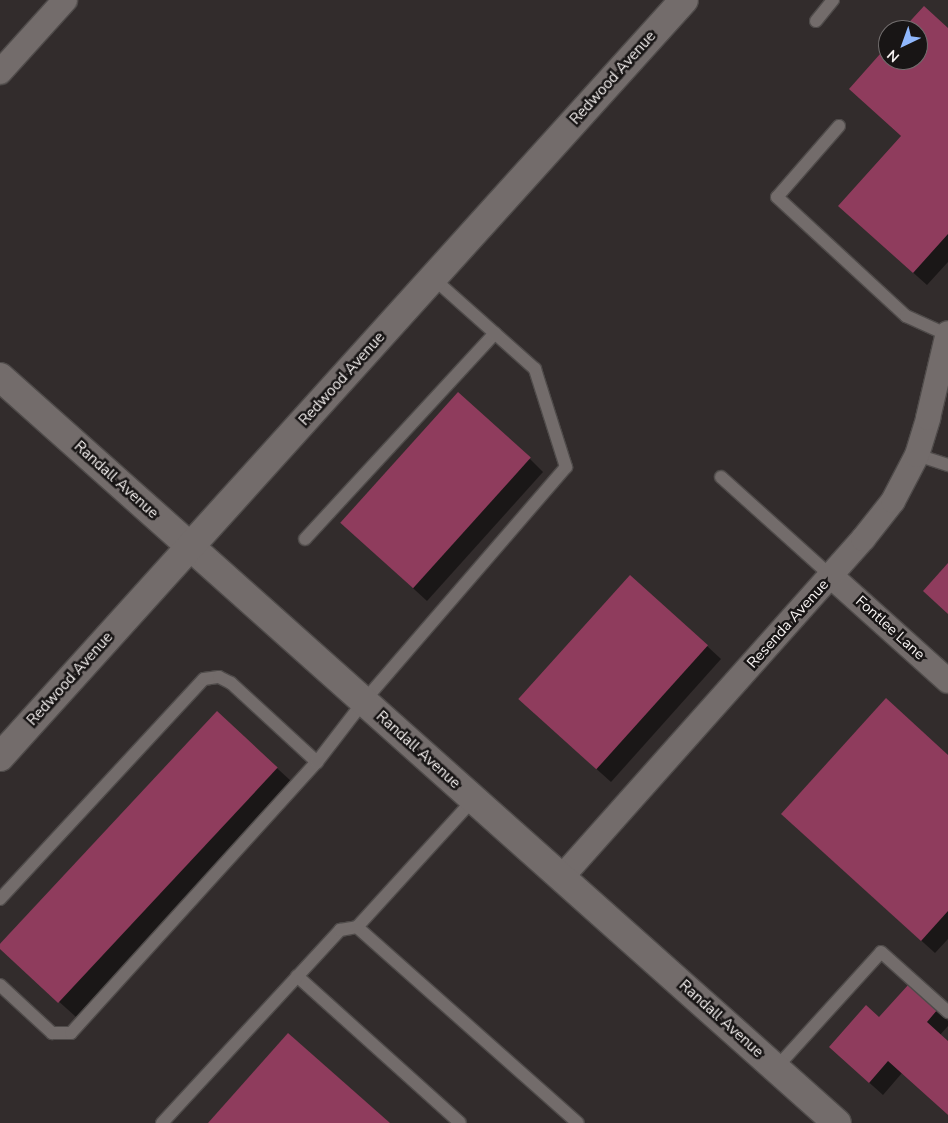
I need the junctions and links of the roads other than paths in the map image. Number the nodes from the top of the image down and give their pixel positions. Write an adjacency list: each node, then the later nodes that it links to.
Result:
1 (65, 0): 5 (street)
2 (684, 0): 7 (street, Redwood Avenue)
3 (833, 0): 4 (lane)
4 (816, 21)
5 (0, 72)
6 (839, 126): 9 (lane)
7 (433, 278): 8 (lane); 15 (street, Redwood Avenue)
8 (496, 333): 14 (lane); 18 (lane)
9 (948, 334): 11 (street, Resenda Avenue)
10 (0, 377): 15 (street, Randall Avenue)
11 (917, 454): 12 (lane); 16 (street, Resenda Avenue)
12 (948, 465)
13 (721, 476): 16 (lane)
14 (305, 540)
15 (191, 546): 18 (street, Randall Avenue); 19 (street, Redwood Avenue)
16 (831, 576): 17 (street, Fontlee Lane); 22 (street, Resenda Avenue)
17 (948, 681)
18 (364, 700): 20 (lane); 21 (street, Randall Avenue)
19 (0, 757)
20 (318, 762): 23 (lane); 26 (lane)
21 (473, 800): 22 (street, Randall Avenue); 24 (lane)
22 (561, 878): 28 (street, Randall Avenue)
23 (0, 899)
24 (357, 927): 25 (lane); 31 (lane)
25 (297, 976): 29 (lane); 30 (lane)
26 (0, 985)
27 (948, 1012): 28 (lane)
28 (776, 1068): 32 (street, Randall Avenue)
29 (162, 1123)
30 (460, 1123)
31 (578, 1123)
32 (837, 1123)

